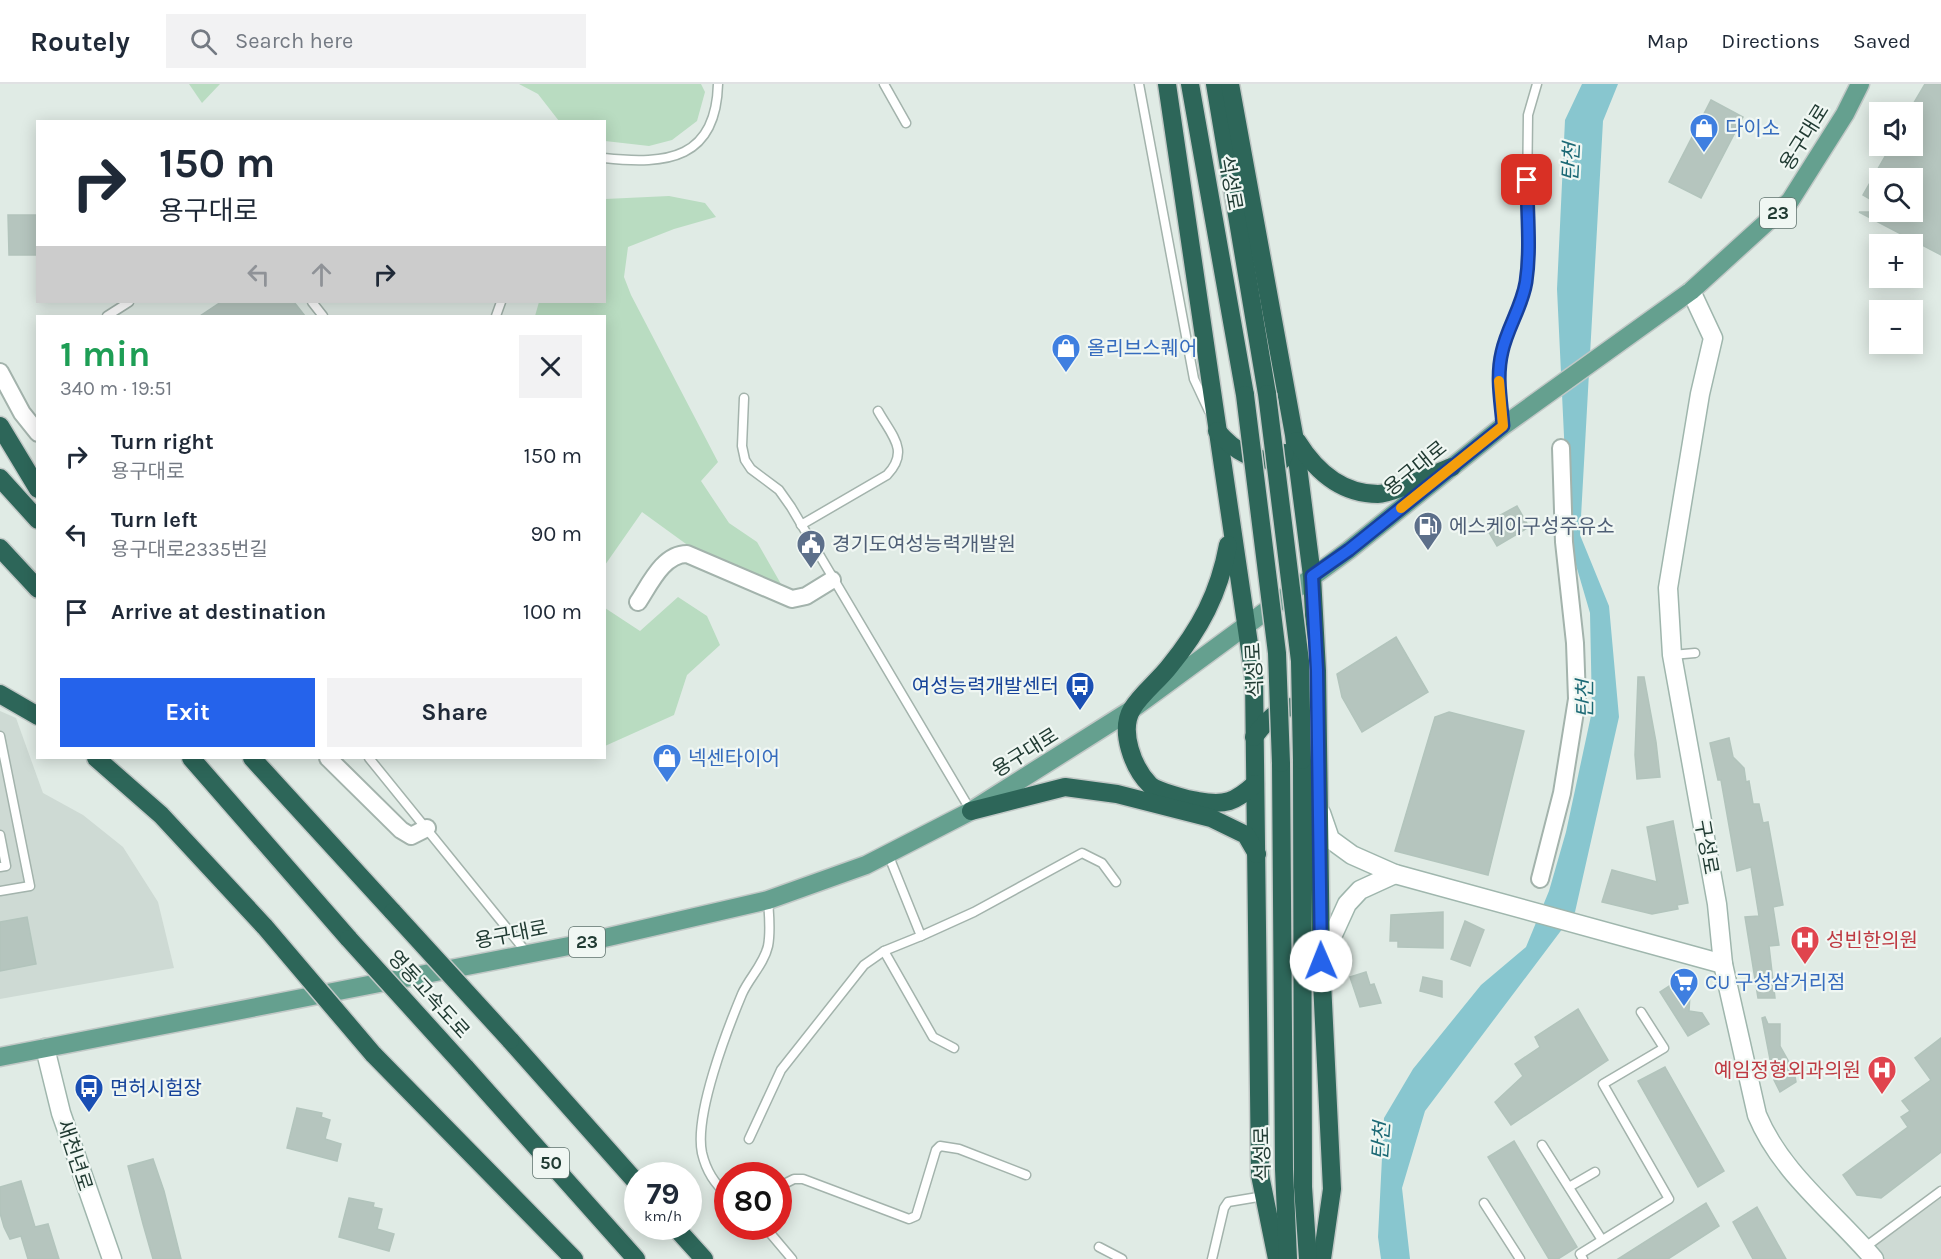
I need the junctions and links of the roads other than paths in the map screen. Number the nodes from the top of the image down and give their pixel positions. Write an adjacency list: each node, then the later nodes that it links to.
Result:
1 (718, 84): 11 (lane)
2 (884, 84): 10 (lane)
3 (1139, 84): 23 (lane)
4 (1167, 84): 23 (highway)
5 (1190, 84): 97 (highway, 석성로, bridge)
6 (1215, 84): 98 (highway, 석성로, bridge)
7 (1230, 84): 24 (highway)
8 (1537, 84): 21 (lane)
9 (1860, 84): 12 (main road, 용구대로 / 23)
10 (906, 123)
11 (606, 158)
12 (1691, 291): 21 (main road, 용구대로 / 23); 39 (main road, 구성로)
13 (127, 303): 15 (lane)
14 (313, 303): 16 (lane)
15 (109, 315)
16 (322, 315)
17 (0, 372): 22 (street)
18 (744, 398): 31 (lane)
19 (878, 411): 31 (lane)
20 (0, 426): 28 (highway)
21 (1503, 426): 26 (main road, 용구대로 / 23)
22 (36, 430)
23 (1217, 431): 24 (highway); 29 (highway)
24 (1294, 435): 26 (highway); 33 (highway)
25 (1561, 448): 60 (street)
26 (1452, 467): 33 (main road, 용구대로 / 23)
27 (0, 478): 30 (highway)
28 (36, 486)
29 (1228, 505): 37 (highway); 41 (highway)
30 (36, 518)
31 (801, 525): 34 (lane)
32 (0, 548): 35 (highway)
33 (1312, 576): 37 (main road, 용구대로 / 23); 43 (highway)
34 (832, 580): 36 (street); 53 (lane)
35 (36, 586)
36 (638, 602)
37 (1245, 626): 41 (main road, 용구대로 / 23); 45 (highway)
38 (1695, 653): 39 (lane)
39 (1672, 654): 68 (main road, 구성로)
40 (0, 694): 42 (highway)
41 (1131, 710): 51 (highway); 53 (main road, 용구대로 / 23)
42 (36, 715)
43 (1317, 734): 45 (highway); 52 (highway)
44 (0, 736): 62 (lane)
45 (1254, 737): 51 (highway)
46 (97, 759): 90 (highway, bridge)
47 (191, 759): 91 (highway, 영동고속도로 / 50, bridge)
48 (253, 759): 75 (highway, 영동고속도로 / 50, bridge)
49 (329, 759): 54 (street)
50 (370, 759): 54 (lane)
51 (1255, 783): 57 (highway)
52 (1319, 807): 59 (main road); 67 (highway)
53 (971, 812): 56 (main road, 용구대로 / 23); 57 (highway)
54 (427, 828): 66 (lane)
55 (0, 836): 58 (lane)
56 (888, 854): 63 (main road, 용구대로 / 23); 64 (lane)
57 (1258, 855): 82 (highway)
58 (0, 867)
59 (1395, 874): 67 (main road); 68 (main road)
60 (1540, 879)
61 (1116, 882): 64 (lane)
62 (0, 891)
63 (768, 900): 66 (main road, 용구대로 / 23); 79 (lane)
64 (921, 936): 65 (lane)
65 (884, 951): 71 (lane); 73 (lane)
66 (528, 954): 70 (main road, 용구대로 / 23)
67 (1321, 961): 99 (highway)
68 (1723, 964): 88 (main road, 구성로)
69 (1641, 1012): 86 (lane)
70 (45, 1048): 72 (main road, 용구대로 / 23); 89 (main road, 새천년로)
71 (954, 1048)
72 (0, 1057)
73 (749, 1139)
74 (1542, 1145): 80 (lane)
75 (624, 1168)
76 (1595, 1172): 80 (lane)
77 (1026, 1175): 78 (lane)
78 (792, 1180)
79 (714, 1181)
80 (1569, 1187): 86 (lane)
81 (1941, 1191): 88 (lane)
82 (1264, 1196): 95 (lane); 96 (highway)
83 (1484, 1203): 100 (lane)
84 (687, 1240): 92 (highway)
85 (776, 1240): 93 (lane)
86 (1602, 1240): 101 (lane)
87 (1099, 1247): 94 (lane)
88 (1869, 1253)
89 (112, 1259)
90 (574, 1259)
91 (636, 1259)
92 (704, 1259)
93 (792, 1259)
94 (1122, 1259)
95 (1212, 1259)
96 (1277, 1259)
97 (1288, 1259)
98 (1308, 1259)
99 (1322, 1259)
100 (1520, 1259)
101 (1583, 1259)

